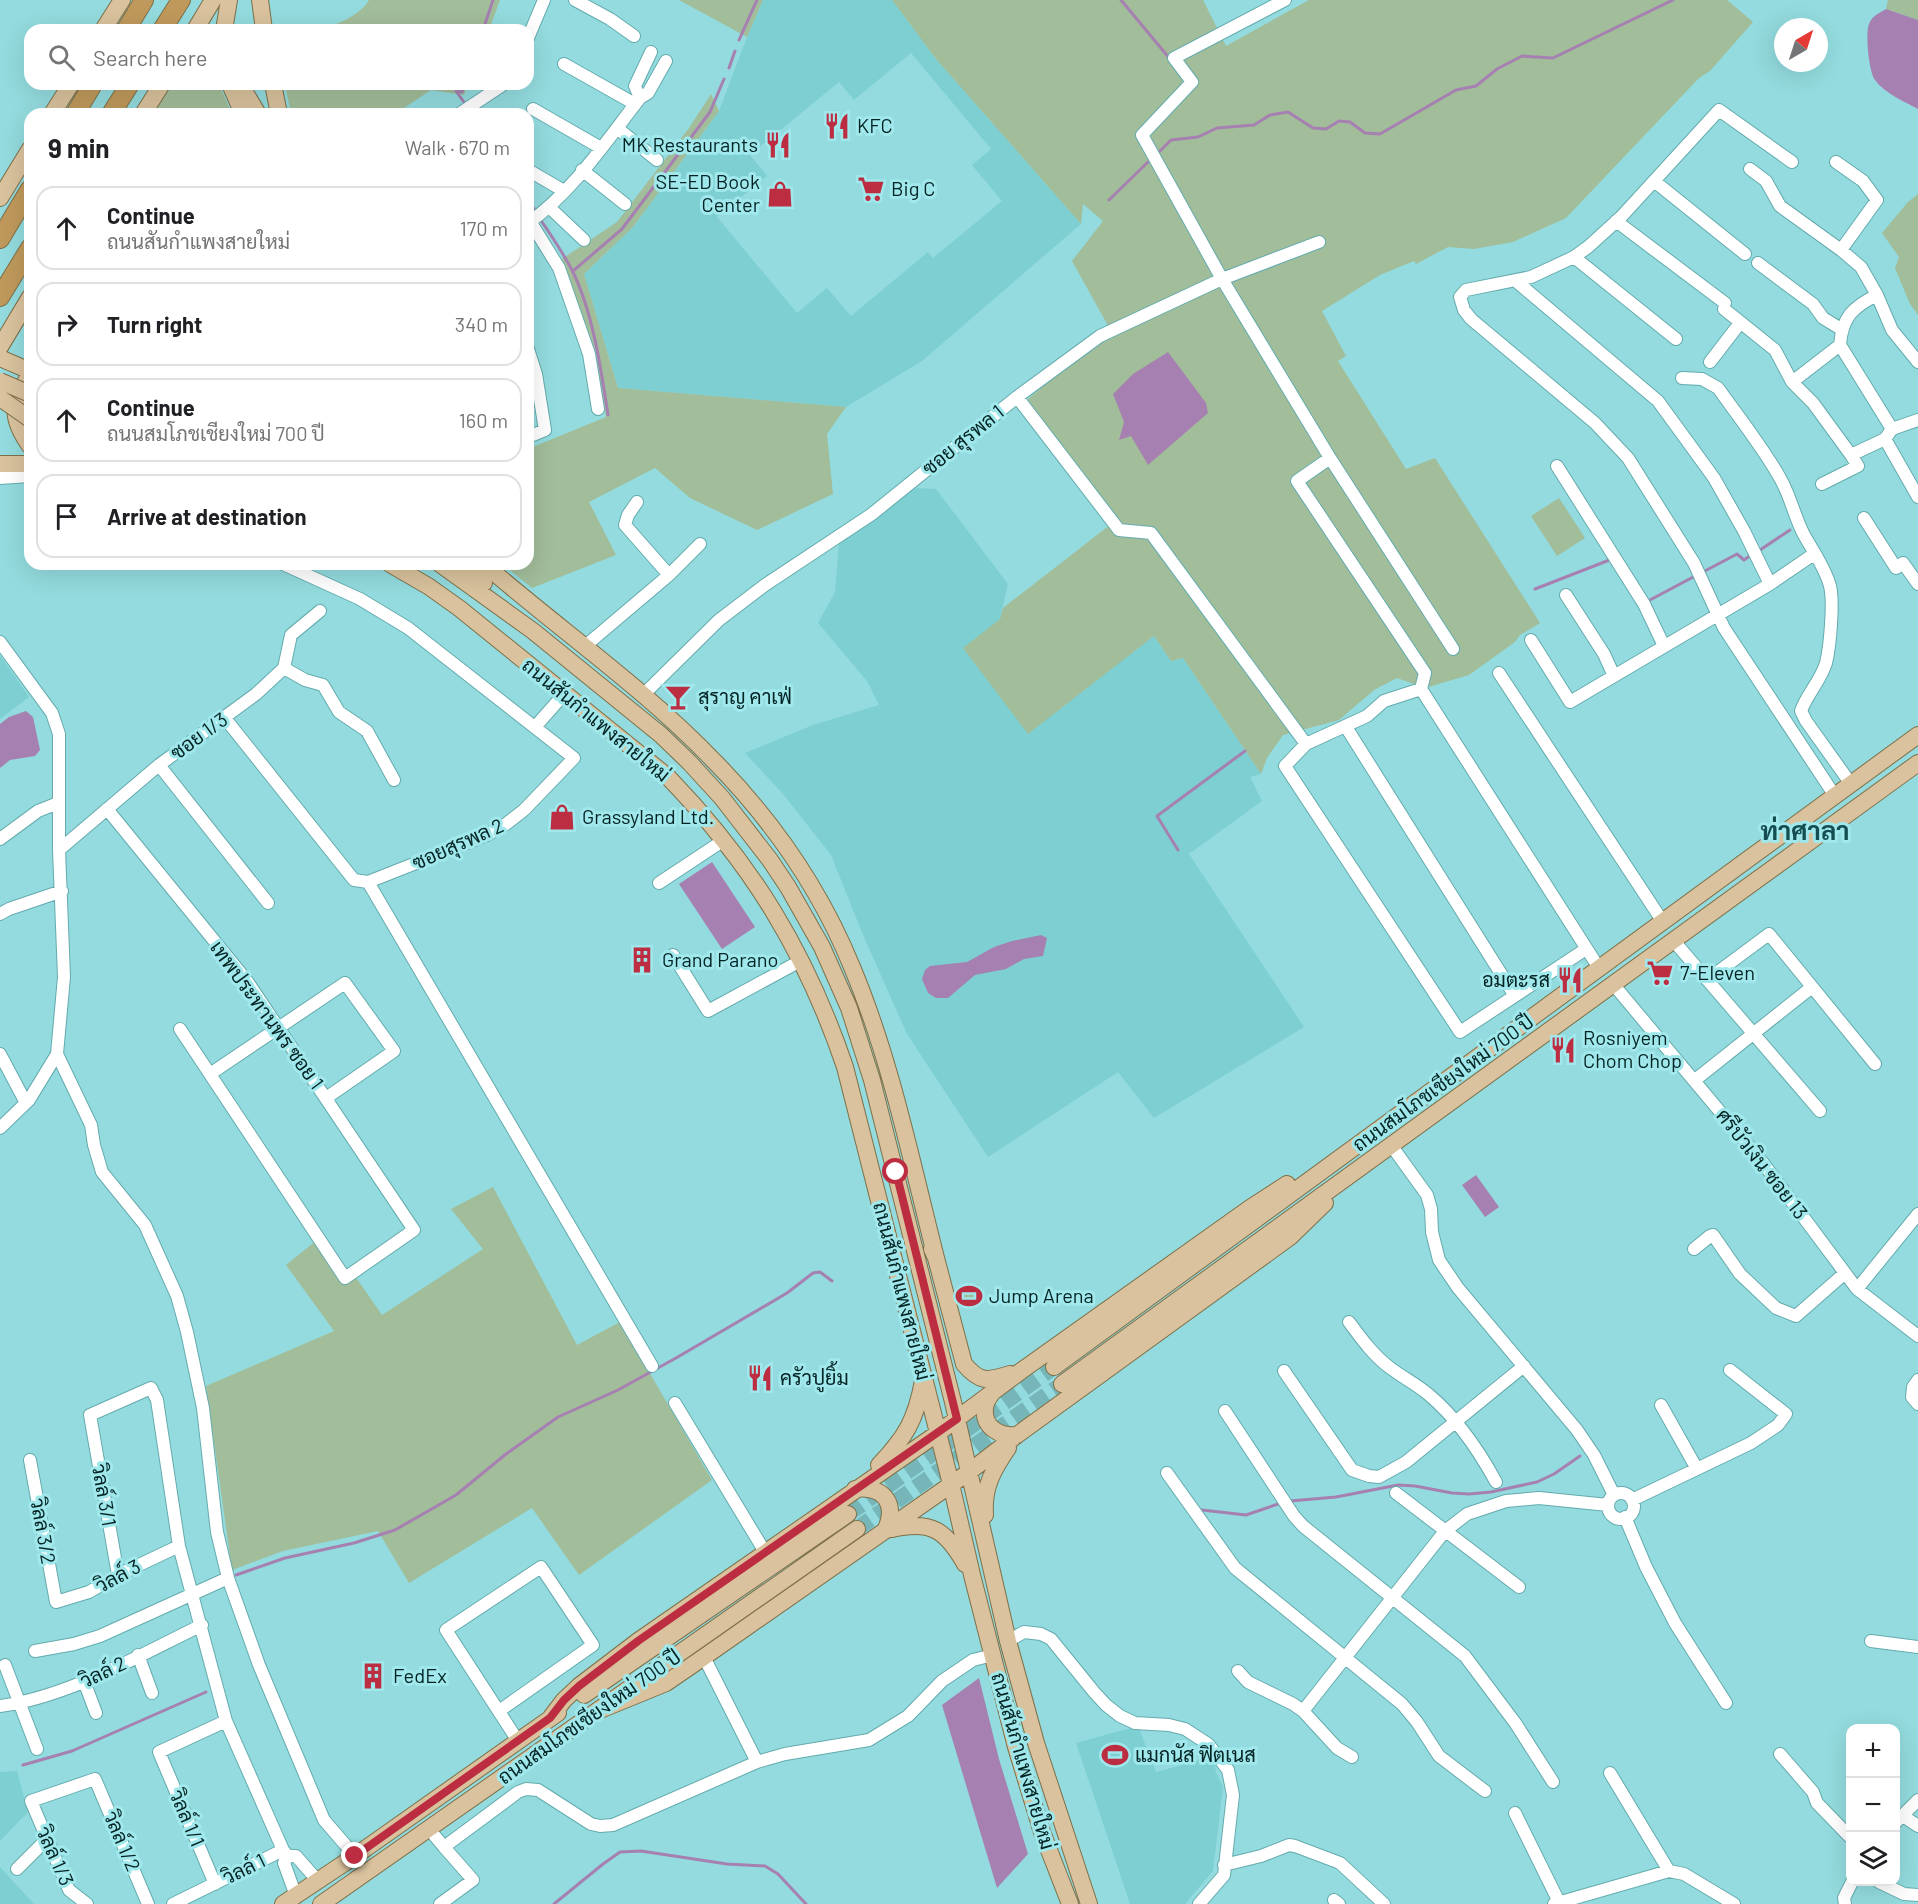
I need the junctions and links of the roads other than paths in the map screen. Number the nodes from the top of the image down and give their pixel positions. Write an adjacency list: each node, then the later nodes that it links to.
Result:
1 (122, 0): 10 (main road)
2 (144, 0): 11 (highway)
3 (181, 0): 12 (highway)
4 (213, 0): 13 (main road)
5 (229, 0): 14 (main road)
6 (260, 0): 15 (main road)
7 (544, 0): 16 (street)
8 (575, 0): 17 (street)
9 (1285, 0): 67 (street)
10 (108, 24)
11 (130, 24)
12 (166, 24)
13 (199, 24)
14 (225, 24)
15 (263, 24)
16 (534, 24)
17 (634, 36)
18 (651, 52): 29 (street)
19 (666, 61): 29 (street)
20 (564, 64): 29 (street)
21 (66, 90): 30 (main road)
22 (89, 90): 31 (highway)
23 (126, 90): 32 (highway)
24 (158, 90): 33 (main road)
25 (233, 90): 34 (main road)
26 (244, 90): 35 (main road)
27 (274, 90): 36 (main road)
28 (495, 90): 37 (street)
29 (638, 101): 39 (street)
30 (56, 108)
31 (79, 108)
32 (115, 108)
33 (147, 108)
34 (240, 108)
35 (254, 108)
36 (278, 108)
37 (468, 108)
38 (534, 110): 40 (street)
39 (617, 128): 40 (street); 43 (street)
40 (601, 148): 47 (street)
41 (24, 150): 49 (main road)
42 (24, 159): 52 (main road)
43 (657, 160)
44 (1792, 162): 50 (street)
45 (1836, 162): 62 (street)
46 (1750, 169): 62 (street)
47 (582, 170): 51 (street); 54 (street)
48 (534, 174): 51 (street)
49 (0, 176)
50 (1654, 181): 57 (street); 63 (street)
51 (564, 191): 55 (street)
52 (1, 196)
53 (24, 199): 59 (highway)
54 (626, 204)
55 (548, 209): 56 (street); 60 (street)
56 (534, 218)
57 (1616, 221): 64 (street); 74 (street)
58 (534, 227): 90 (street)
59 (0, 239)
60 (584, 240)
61 (1319, 242): 67 (street, ซอย สุรพล 1)
62 (1841, 250): 69 (street)
63 (1745, 254)
64 (1574, 257): 68 (street); 76 (street)
65 (24, 258): 70 (highway)
66 (1758, 263): 75 (street)
67 (1222, 279): 88 (street, ซอย สุรพล 1); 97 (street)
68 (1517, 282): 117 (street); 121 (street)
69 (1877, 295): 75 (street); 79 (street)
70 (0, 297)
71 (24, 307): 73 (main road)
72 (24, 310): 73 (main road)
73 (16, 321): 78 (main road)
74 (1740, 323): 80 (street); 84 (street)
75 (1841, 329): 77 (street)
76 (1676, 339)
77 (1840, 345): 84 (street); 93 (street)
78 (2, 355): 81 (main road)
79 (1918, 362)
80 (1710, 363)
81 (24, 366)
82 (1682, 378): 108 (street)
83 (0, 381): 87 (main road, bridge)
84 (1792, 382): 96 (street)
85 (534, 383): 94 (street)
86 (24, 386): 95 (main road)
87 (24, 391)
88 (1017, 397): 133 (street, ซอย สุรพล 1); 139 (street)
89 (0, 398): 91 (main road, bridge)
90 (598, 409)
91 (24, 415)
92 (1918, 420): 93 (street)
93 (1889, 434): 96 (street); 104 (street)
94 (534, 435)
95 (24, 438)
96 (1851, 455): 103 (street)
97 (1330, 458): 127 (street); 131 (street)
98 (0, 464): 99 (main road)
99 (24, 464)
100 (1557, 466): 125 (street)
101 (24, 476): 102 (street)
102 (0, 478)
103 (1822, 484)
104 (1918, 497)
105 (637, 502): 116 (street)
106 (1864, 518): 118 (street)
107 (700, 544): 116 (street)
108 (1814, 554): 117 (street); 143 (street)
109 (296, 570): 135 (street)
110 (399, 570): 115 (main road)
111 (402, 570): 115 (main road, ถนนสันกำแพงสายใหม่)
112 (448, 570): 122 (main road, ถนนสันกำแพงสายใหม่)
113 (469, 570): 122 (main road)
114 (491, 570): 126 (main road)
115 (406, 572): 132 (main road, ถนนสันกำแพงสายใหม่)
116 (669, 575): 126 (street)
117 (1770, 584): 121 (street)
118 (1918, 584)
119 (1566, 594): 130 (street)
120 (320, 611): 128 (street)
121 (1717, 615): 125 (street); 144 (street)
122 (533, 631): 137 (main road, ถนนสันกำแพงสายใหม่)
123 (1531, 640): 130 (street)
124 (0, 642): 146 (street)
125 (1664, 646): 130 (street)
126 (584, 647): 133 (main road)
127 (1453, 649)
128 (284, 668): 134 (street, ซอย 1/3); 142 (street)
129 (1498, 672): 157 (street)
130 (1614, 676)
131 (1421, 688): 136 (street); 159 (street)
132 (565, 693): 135 (street); 150 (main road, ถนนสันกำแพงสายใหม่)
133 (647, 700): 137 (main road); 148 (main road)
134 (224, 717): 141 (street, ซอย 1/3); 152 (street)
135 (535, 727): 152 (street, ซอยสุรพล 2)
136 (1346, 727): 139 (street); 167 (street)
137 (661, 735): 145 (main road, ถนนสันกำแพงสายใหม่)
138 (1918, 735): 143 (main road, ถนนสมโภชเชียงใหม่ 700 ปี)
139 (1306, 744): 167 (street)
140 (1918, 763): 158 (main road, ถนนสมโภชเชียงใหม่ 700 ปี)
141 (159, 765): 147 (street, ซอย 1/3); 155 (street)
142 (394, 780)
143 (1851, 784): 144 (main road, ถนนสมโภชเชียงใหม่ 700 ปี)
144 (1835, 796): 157 (main road, ถนนสมโภชเชียงใหม่ 700 ปี)
145 (722, 798): 148 (main road); 171 (main road, ถนนสันกำแพงสายใหม่)
146 (58, 803): 149 (street); 151 (street)
147 (107, 809): 151 (street, ซอย 1/3); 168 (street, เทพประทานพร ซอย 1)
148 (776, 833): 165 (main road)
149 (0, 839)
150 (724, 840): 153 (street); 161 (main road, ถนนสันกำแพงสายใหม่)
151 (59, 850): 154 (street)
152 (368, 882): 192 (street)
153 (658, 883)
154 (62, 891): 156 (street); 173 (street)
155 (268, 903)
156 (0, 914)
157 (1663, 921): 162 (main road, ถนนสมโภชเชียงใหม่ 700 ปี)
158 (1673, 940): 163 (street); 164 (main road, ถนนสมโภชเชียงใหม่ 700 ปี)
159 (1586, 949): 162 (street); 167 (street)
160 (673, 955): 161 (street)
161 (802, 960): 198 (main road, ถนนสันกำแพงสายใหม่)
162 (1599, 968): 182 (main road, ถนนสมโภชเชียงใหม่ 700 ปี)
163 (1707, 980): 166 (street); 170 (street)
164 (1613, 984): 176 (street, ศรีบัวเงิน ซอย 13); 181 (main road, ถนนสมโภชเชียงใหม่ 700 ปี)
165 (860, 987): 171 (main road); 187 (main road)
166 (1812, 987): 170 (street); 174 (street)
167 (1515, 996)
168 (279, 1028): 175 (street); 177 (street, เทพประทานพร ซอย 1); 177 (street)
169 (180, 1029): 175 (street)
170 (1753, 1034): 176 (street); 179 (street)
171 (860, 1039): 183 (main road, ถนนสันกำแพงสายใหม่)
172 (0, 1054): 178 (street)
173 (57, 1054): 178 (street); 227 (street)
174 (1875, 1064)
175 (210, 1074): 177 (street, เทพประทานพร ซอย 1)
176 (1695, 1080): 188 (street, ศรีบัวเงิน ซอย 13)
177 (326, 1098)
178 (26, 1103): 180 (street)
179 (1820, 1111)
180 (0, 1128)
181 (1390, 1145): 184 (main road, ถนนสมโภชเชียงใหม่ 700 ปี); 193 (street)
182 (1336, 1161): 194 (main road, ถนนสมโภชเชียงใหม่ 700 ปี); 196 (main road)
183 (896, 1172): 187 (main road); 206 (main road, ถนนสันกำแพงสายใหม่)
184 (1347, 1177): 200 (main road, ถนนสมโภชเชียงใหม่ 700 ปี); 209 (main road)
185 (1918, 1214): 189 (street)
186 (1694, 1249): 188 (street)
187 (936, 1258): 196 (main road)
188 (1845, 1273): 189 (street, ศรีบัวเงิน ซอย 13)
189 (1857, 1289): 191 (street, ศรีบัวเงิน ซอย 13)
190 (1349, 1322): 207 (street)
191 (1918, 1336)
192 (652, 1366)
193 (1524, 1366): 207 (street); 218 (street)
194 (1054, 1367)
195 (1730, 1370): 211 (street)
196 (1021, 1371): 201 (main road)
197 (1284, 1371): 207 (street)
198 (923, 1376): 208 (main road, ถนนสันกำแพงสายใหม่); 216 (main road)
199 (1918, 1380): 203 (street)
200 (1062, 1384)
201 (993, 1391): 206 (main road); 209 (main road)
202 (675, 1403): 225 (street)
203 (1918, 1404)
204 (1661, 1405): 211 (street)
205 (1225, 1411): 231 (street)
206 (957, 1419): 208 (main road); 212 (main road, ถนนสันกำแพงสายใหม่)
207 (1456, 1422): 214 (street)
208 (938, 1433): 215 (main road, ถนนสันกำแพงสายใหม่); 216 (main road)
209 (1017, 1435): 212 (main road); 223 (main road)
210 (30, 1460): 232 (street, วิลล์ 3/2)
211 (1697, 1469): 219 (street)
212 (969, 1472): 215 (main road); 223 (main road, ถนนสันกำแพงสายใหม่)
213 (1167, 1473): 241 (street)
214 (1496, 1482)
215 (951, 1485): 222 (main road); 228 (main road, ถนนสันกำแพงสายใหม่)
216 (855, 1489): 222 (main road); 225 (main road)
217 (1396, 1493): 221 (street)
218 (1611, 1500): 219 (street); 220 (street); 221 (street)
219 (1632, 1500): 220 (street)
220 (1625, 1517): 246 (street)
221 (1445, 1530): 229 (street); 231 (street)
222 (885, 1531): 228 (main road); 240 (main road)
223 (987, 1545): 234 (main road, ถนนสันกำแพงสายใหม่)
224 (179, 1546): 226 (street, วิลล์ 3); 226 (street, วิลล์ 3/1); 230 (street)
225 (765, 1552): 253 (main road)
226 (118, 1575): 232 (street, วิลล์ 3)
227 (228, 1578): 230 (street); 276 (street)
228 (973, 1579): 239 (main road, ถนนสันกำแพงสายใหม่)
229 (1519, 1587)
230 (193, 1594): 233 (street); 237 (street)
231 (1393, 1597): 241 (street); 262 (street)
232 (56, 1602)
233 (202, 1625): 238 (street, วิลล์ 2); 254 (street)
234 (1008, 1641): 277 (street); 286 (main road, ถนนสันกำแพงสายใหม่)
235 (1870, 1641): 236 (street)
236 (1918, 1647)
237 (35, 1651)
238 (138, 1655): 244 (street, วิลล์ 2); 245 (street)
239 (993, 1655): 259 (street); 295 (main road, ถนนสันกำแพงสายใหม่)
240 (704, 1657): 249 (main road); 259 (street)
241 (1344, 1658): 251 (street); 263 (street)
242 (5, 1665): 247 (street)
243 (1238, 1671): 251 (street)
244 (84, 1681): 247 (street, วิลล์ 2); 252 (street)
245 (152, 1694)
246 (1726, 1703)
247 (21, 1704): 248 (street, วิลล์ 2); 256 (street)
248 (0, 1706)
249 (600, 1710): 253 (main road, ถนนสมโภชเชียงใหม่ 700 ปี); 264 (main road, ถนนสมโภชเชียงใหม่ 700 ปี)
250 (499, 1711): 250 (street); 255 (street)
251 (1303, 1711): 258 (street)
252 (96, 1713)
253 (550, 1718): 255 (main road, ถนนสมโภชเชียงใหม่ 700 ปี)
254 (226, 1721): 275 (street); 281 (street, วิลล์ 1/1)
255 (518, 1741): 276 (main road, ถนนสมโภชเชียงใหม่ 700 ปี)
256 (37, 1749)
257 (1780, 1754): 272 (street)
258 (1352, 1757)
259 (757, 1762): 267 (street)
260 (1610, 1773): 279 (street)
261 (95, 1779): 273 (street, วิลล์ 1/3); 291 (street, วิลล์ 1/2)
262 (1553, 1782)
263 (1485, 1791)
264 (472, 1800): 267 (street); 271 (main road, ถนนสมโภชเชียงใหม่ 700 ปี)
265 (1918, 1800): 268 (street)
266 (1515, 1813): 289 (street)
267 (484, 1818): 274 (street)
268 (1900, 1818)
269 (1900, 1819): 270 (street)
270 (1918, 1826)
271 (429, 1829): 274 (street); 293 (main road, ถนนสมโภชเชียงใหม่ 700 ปี)
272 (1846, 1832)
273 (47, 1839): 278 (street); 290 (street, วิลล์ 1/3)
274 (444, 1847): 294 (street)
275 (285, 1853): 280 (street); 281 (street, วิลล์ 1); 285 (street)
276 (355, 1856): 280 (main road, ถนนสมโภชเชียงใหม่ 700 ปี)
277 (1224, 1865): 296 (street); 297 (street)
278 (17, 1869)
279 (1669, 1871): 287 (street); 298 (street)
280 (318, 1881): 285 (main road, ถนนสมโภชเชียงใหม่ 700 ปี)
281 (215, 1884): 292 (street, วิลล์ 1)
282 (1849, 1886): 288 (street)
283 (1889, 1886): 284 (street)
284 (1918, 1895)
285 (290, 1900)
286 (1087, 1900): 295 (main road)
287 (1583, 1900): 289 (street)
288 (1841, 1902)
289 (1556, 1903)
290 (87, 1904)
291 (148, 1904)
292 (173, 1904)
293 (321, 1904)
294 (440, 1904)
295 (1069, 1904)
296 (1200, 1904)
297 (1384, 1904)
298 (1734, 1904)

